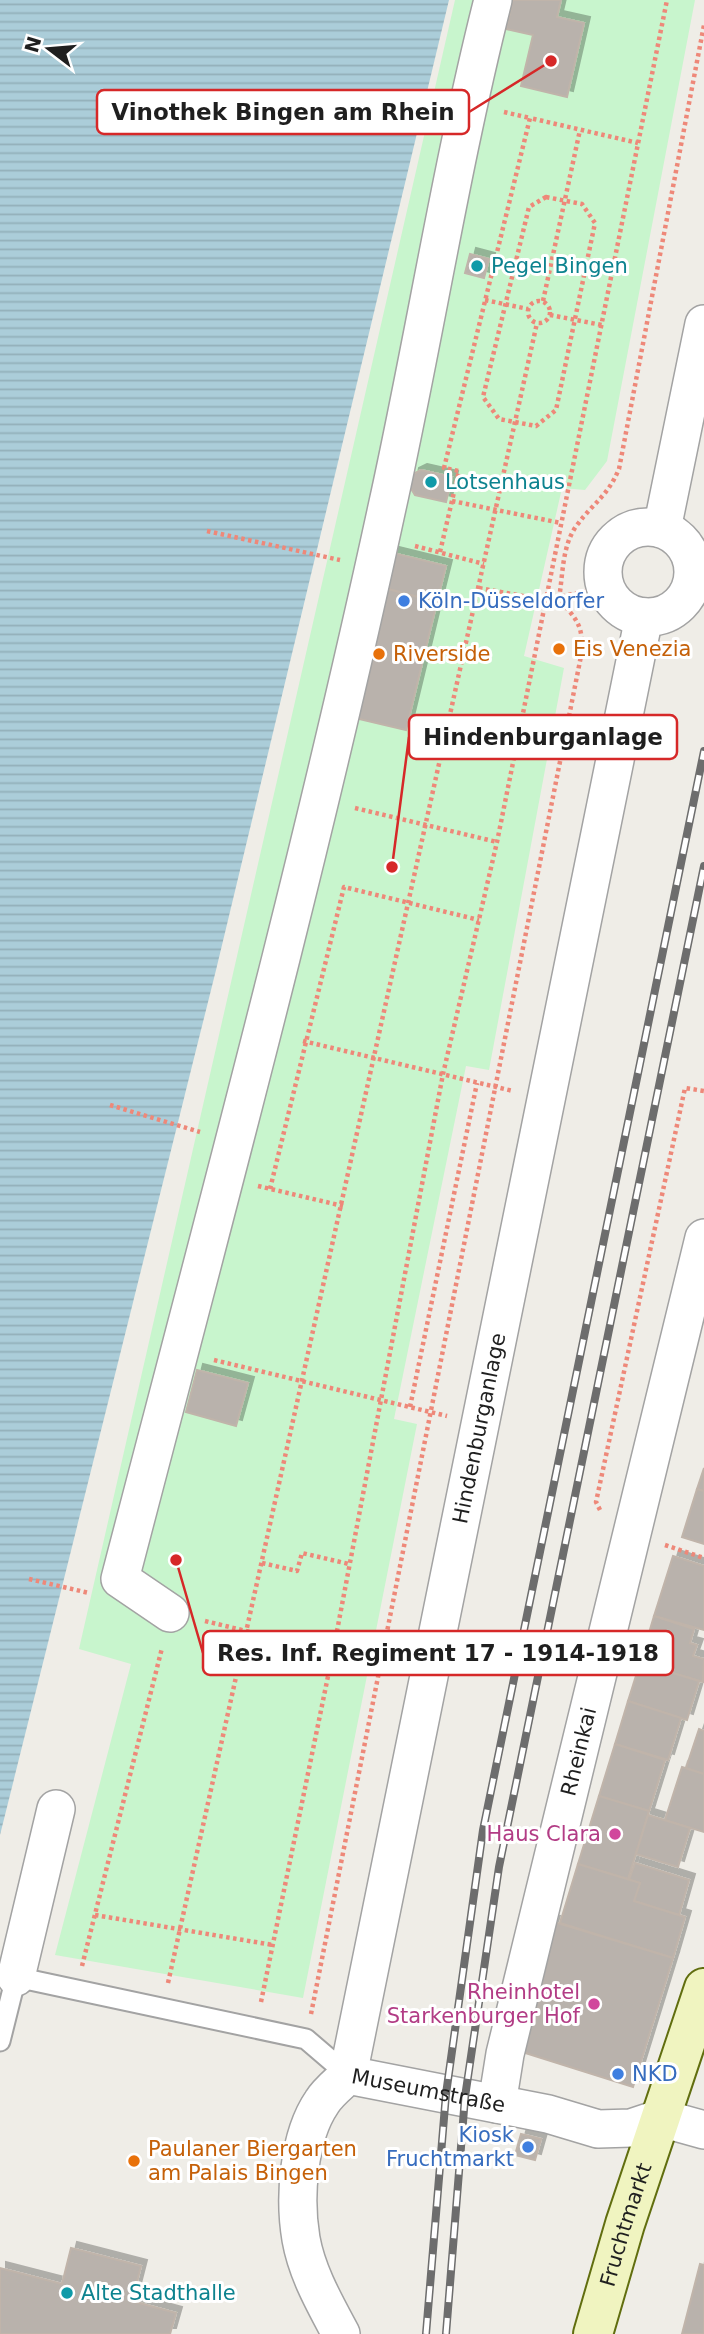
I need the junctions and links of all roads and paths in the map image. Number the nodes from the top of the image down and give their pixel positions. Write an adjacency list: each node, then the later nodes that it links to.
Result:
1 (493, 0): 22 (street)
2 (667, 0): 5 (path)
3 (704, 25): 28 (path)
4 (580, 130): 5 (path); 6 (path); 7 (path)
5 (638, 143): 15 (path)
6 (565, 201): 8 (path); 9 (path); 12 (path)
7 (485, 300): 9 (path); 17 (path)
8 (543, 302): 10 (path); 11 (path)
9 (505, 304): 10 (path); 16 (path)
10 (528, 309): 13 (path)
11 (550, 314): 12 (path); 13 (path)
12 (575, 320): 15 (path); 16 (path)
13 (537, 323): 16 (path)
14 (704, 324): 20 (street)
15 (602, 325): 19 (path)
16 (515, 424): 18 (path)
17 (452, 501): 18 (path); 23 (path)
18 (497, 510): 19 (path); 25 (path)
19 (561, 523): 29 (path)
20 (662, 529): 26 (street); 30 (street)
21 (207, 531): 24 (path)
22 (380, 537): 23 (path); 31 (street)
23 (440, 552): 25 (path)
24 (325, 555)
25 (484, 564): 27 (path)
26 (606, 587): 28 (path); 30 (street)
27 (479, 588): 29 (path); 32 (path)
28 (559, 598): 29 (path); 41 (path)
29 (545, 600): 33 (path)
30 (644, 617): 72 (street, Hindenburganlage)
31 (318, 799): 32 (path); 36 (street)
32 (427, 825): 33 (path); 34 (path)
33 (498, 842): 35 (path)
34 (410, 904): 35 (path); 37 (path); 38 (path)
35 (480, 920): 39 (path)
36 (261, 1031): 37 (path); 45 (street)
37 (305, 1042): 38 (path); 46 (path)
38 (376, 1059): 39 (path); 47 (path)
39 (443, 1074): 40 (path); 51 (path)
40 (477, 1083): 41 (path); 51 (path)
41 (496, 1087): 70 (path)
42 (704, 1091): 52 (path)
43 (110, 1105): 44 (path)
44 (214, 1136)
45 (225, 1179): 46 (path); 49 (street)
46 (270, 1189): 47 (path)
47 (343, 1206): 50 (path)
48 (704, 1238): 73 (street, Rheinkai)
49 (180, 1352): 50 (path); 56 (street)
50 (303, 1381): 51 (path); 53 (path)
51 (380, 1401): 54 (path)
52 (596, 1502)
53 (262, 1563): 54 (path); 58 (path)
54 (349, 1564): 59 (path)
55 (29, 1579): 56 (path)
56 (120, 1579): 57 (street)
57 (170, 1613): 58 (path); 62 (path)
58 (247, 1632): 59 (path); 63 (path)
59 (333, 1653): 60 (path); 64 (path)
60 (371, 1662)
61 (56, 1809): 65 (street)
62 (95, 1915): 63 (path); 67 (path)
63 (181, 1930): 64 (path); 68 (path)
64 (273, 1945): 69 (path)
65 (16, 1977): 67 (lane); 71 (lane)
66 (704, 1988): 74 (main road, Fruchtmarkt)
67 (76, 1990): 68 (lane)
68 (163, 2009): 69 (lane)
69 (256, 2028): 70 (lane)
70 (306, 2039): 72 (lane)
71 (0, 2041)
72 (348, 2075): 73 (street, Museumstraße); 76 (street, Museumstraße)
73 (497, 2104): 74 (street, Museumstraße)
74 (661, 2118): 75 (street); 77 (main road, Fruchtmarkt)
75 (704, 2130)
76 (341, 2334)
77 (593, 2334)

